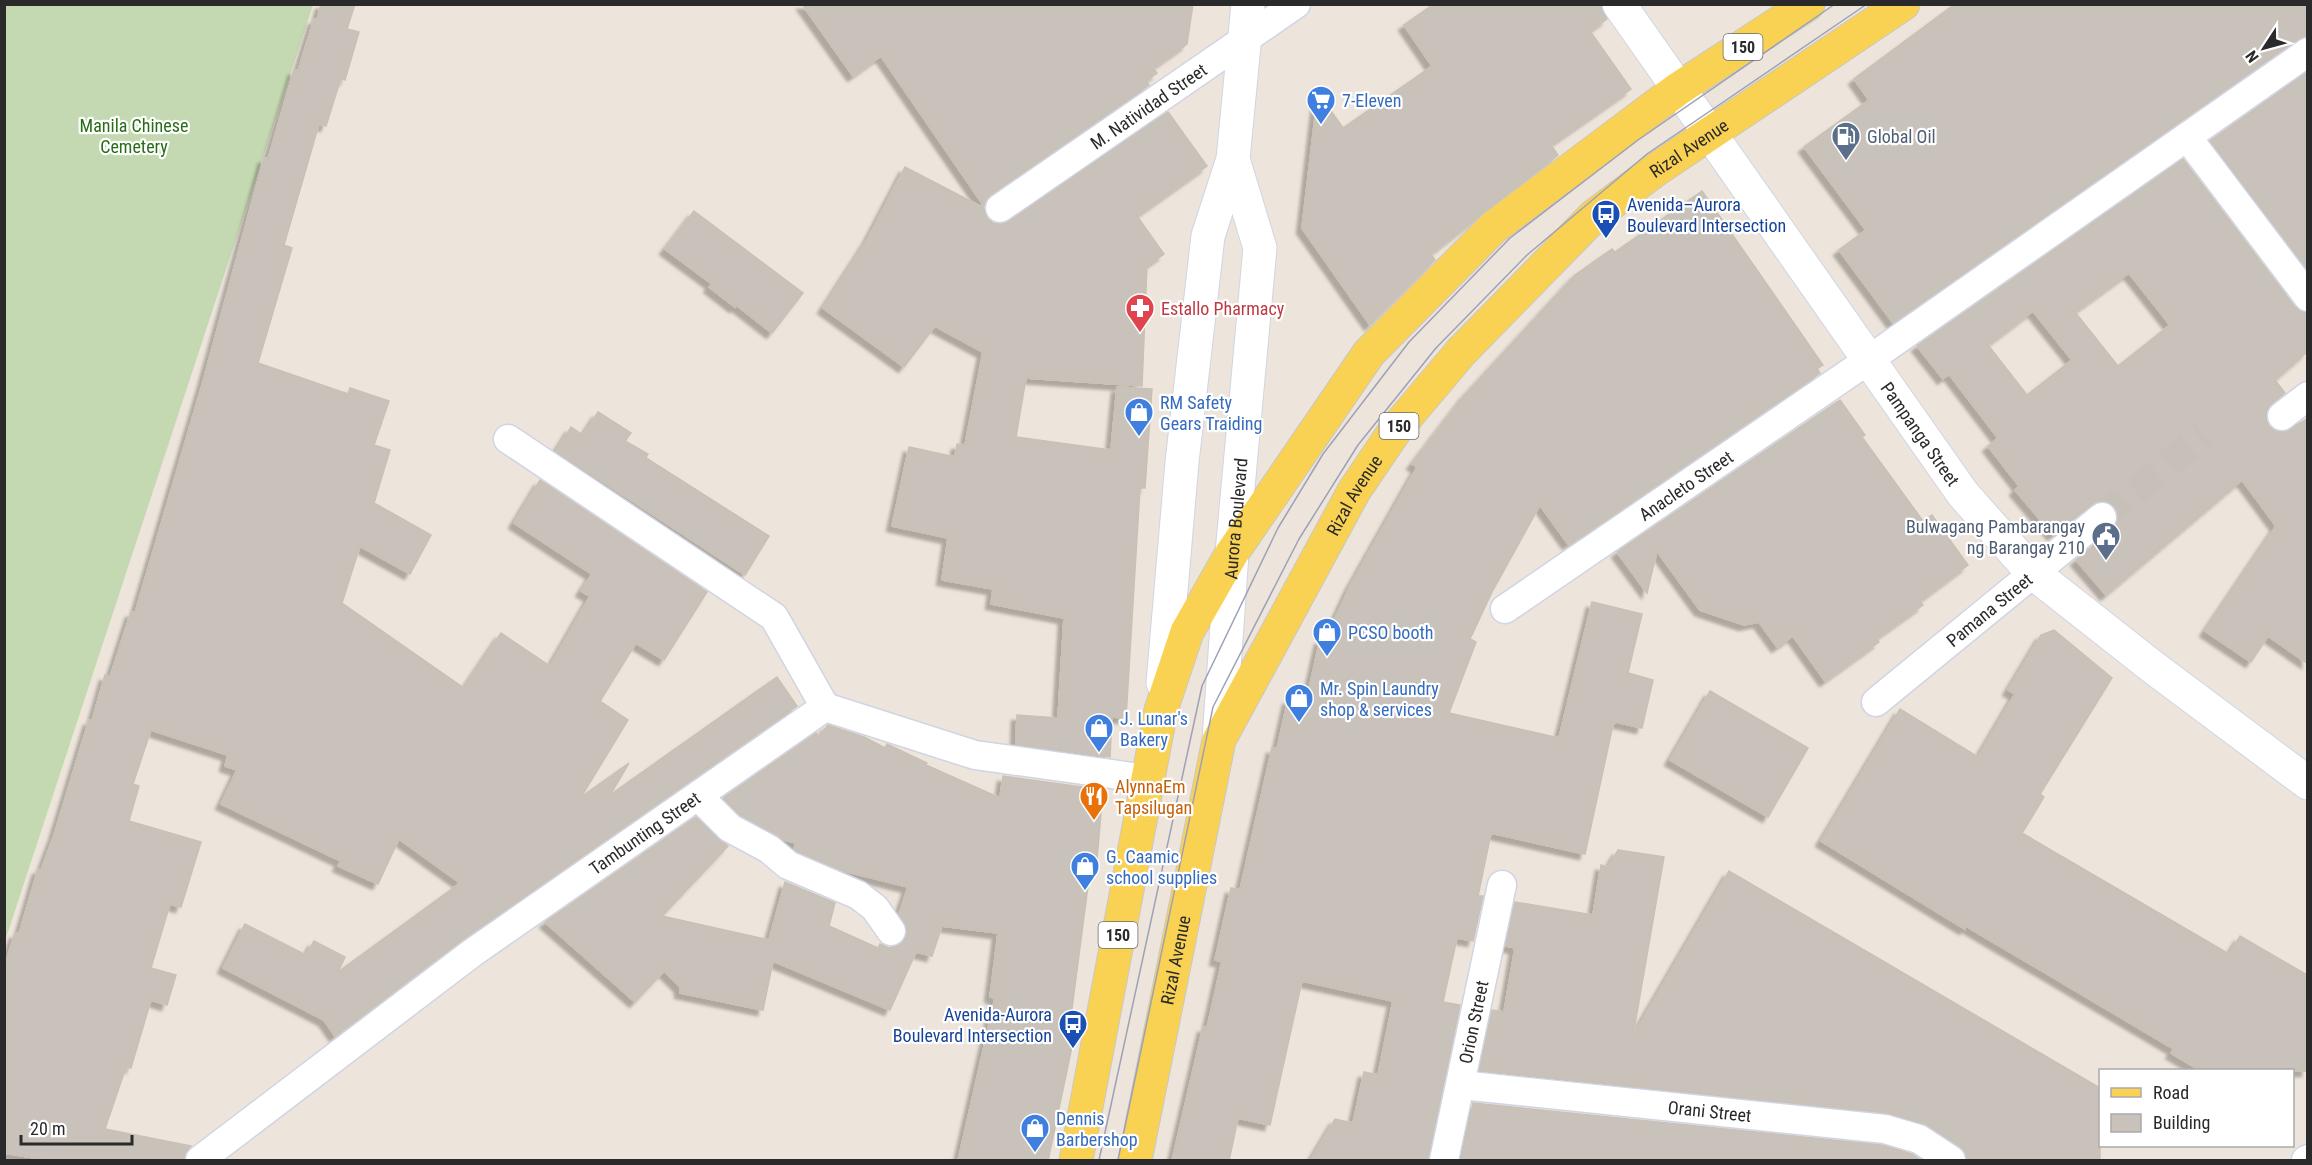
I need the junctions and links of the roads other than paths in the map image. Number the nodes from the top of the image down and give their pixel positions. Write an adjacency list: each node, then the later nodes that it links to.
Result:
1 (1248, 4): 6 (main road, Aurora Boulevard)
2 (1296, 4): 6 (street, M. Natividad Street)
3 (1619, 4): 8 (main road, Pampanga Street)
4 (1808, 4): 8 (main road, 150)
5 (1903, 4): 9 (main road, Rizal Avenue / 150)
6 (1244, 40): 11 (main road, Aurora Boulevard); 12 (street, M. Natividad Street)
7 (2307, 52): 10 (street, Anacleto Street)
8 (1678, 89): 9 (main road, Pampanga Street); 19 (main road, 150)
9 (1710, 135): 14 (main road, Pampanga Street); 25 (main road, Rizal Avenue / 150)
10 (2187, 137): 13 (street); 14 (street, Anacleto Street)
11 (1233, 159): 19 (main road, Aurora Boulevard); 24 (main road, Aurora Boulevard)
12 (1000, 208)
13 (2307, 297)
14 (1867, 361): 20 (main road, Pampanga Street); 21 (street, Anacleto Street)
15 (2307, 396): 16 (street)
16 (2282, 416)
17 (508, 439): 23 (street)
18 (2102, 517): 20 (street, Pamana Street)
19 (1232, 553): 24 (main road, 150); 25 (main road, Aurora Boulevard)
20 (2032, 573): 22 (street, Pamana Street); 27 (main road, Pampanga Street)
21 (1505, 609)
22 (1876, 702)
23 (825, 707): 26 (street); 28 (street, Tambunting Street)
24 (1161, 710): 26 (main road, 150)
25 (1219, 740): 34 (main road, Rizal Avenue / 150)
26 (1147, 779): 33 (main road, 150)
27 (2307, 783)
28 (698, 796): 30 (street); 32 (street, Tambunting Street)
29 (1502, 885): 31 (street, Orion Street)
30 (891, 931)
31 (1461, 1085): 35 (street, Orion Street); 36 (street, Orani Street)
32 (200, 1161)
33 (1076, 1161)
34 (1134, 1161)
35 (1444, 1161)
36 (1951, 1161)

